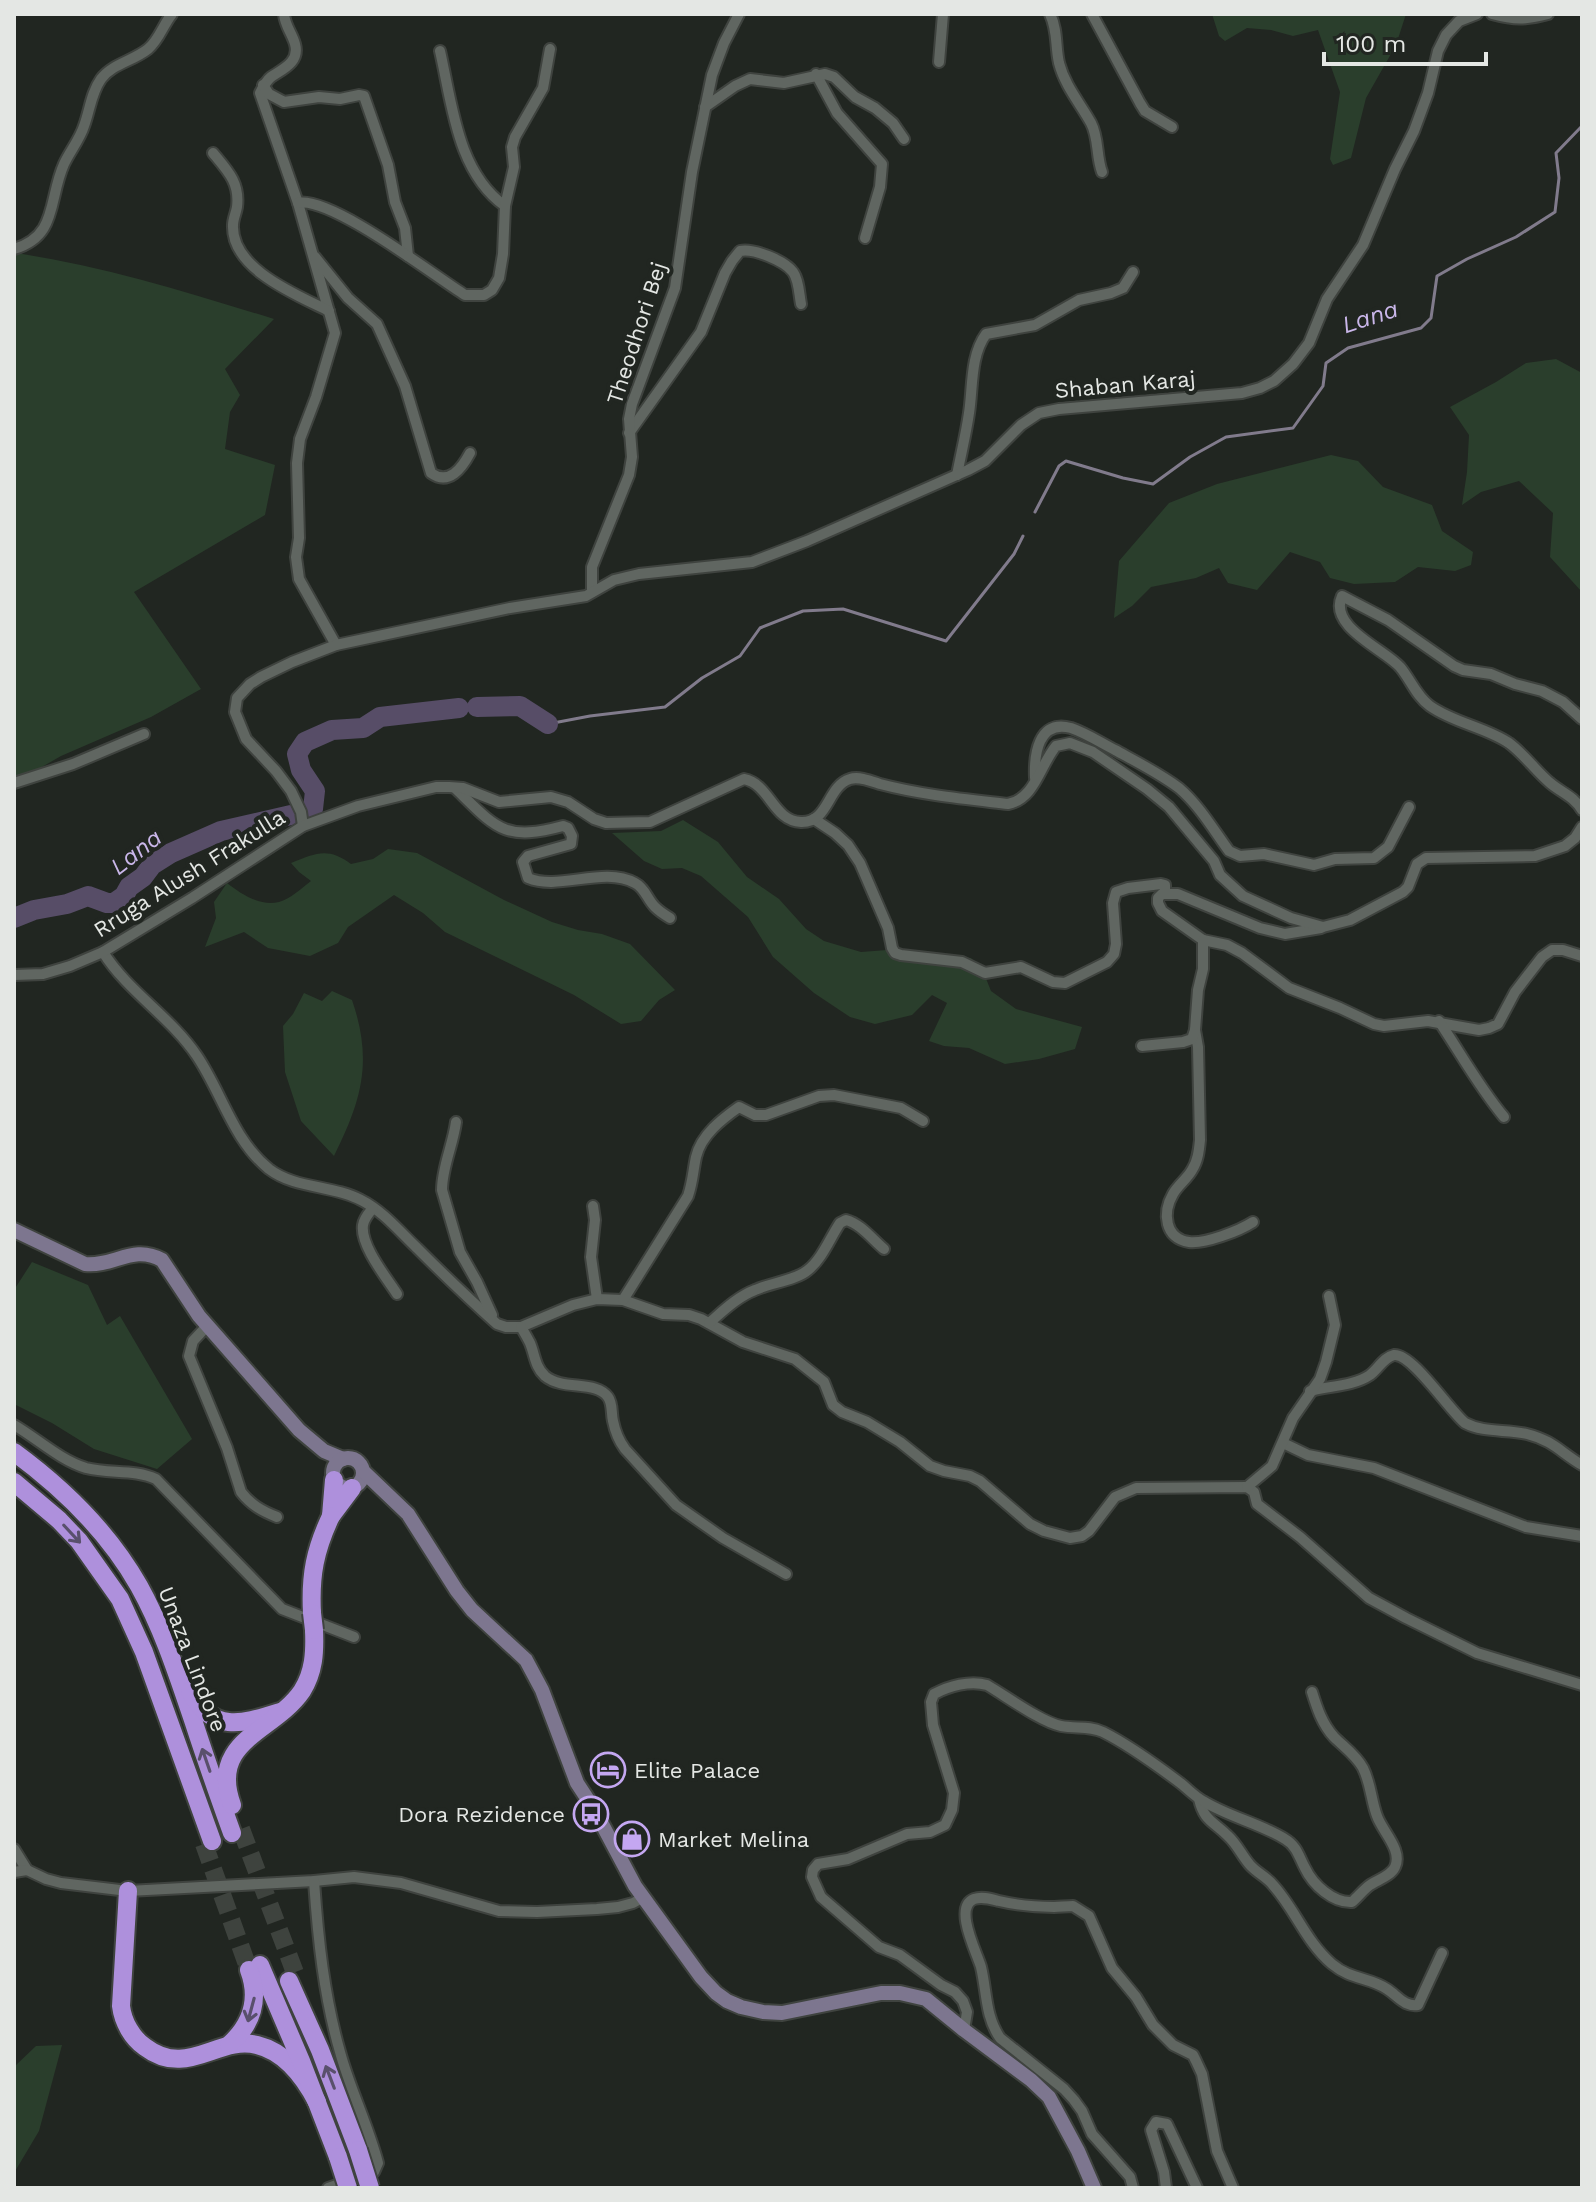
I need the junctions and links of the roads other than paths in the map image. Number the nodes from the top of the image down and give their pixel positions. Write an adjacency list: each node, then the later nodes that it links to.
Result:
1 (172, 14): 23 (street)
2 (284, 14): 14 (street)
3 (943, 14): 12 (street)
4 (1050, 14): 19 (street)
5 (1092, 14): 16 (street)
6 (1477, 14): 31 (street, Shaban Karaj)
7 (1492, 14): 8 (street)
8 (1548, 14)
9 (736, 15): 15 (street, Theodhori Bej)
10 (550, 49): 21 (street)
11 (440, 51): 21 (street)
12 (939, 62)
13 (816, 74): 15 (street); 17 (street); 22 (street)
14 (263, 85): 20 (street); 25 (street)
15 (705, 107): 29 (street, Theodhori Bej)
16 (1172, 127)
17 (904, 139)
18 (213, 153): 28 (street)
19 (1102, 172)
20 (298, 203): 24 (street); 25 (street)
21 (505, 206): 25 (street)
22 (865, 238)
23 (14, 249)
24 (312, 252): 28 (street); 30 (street)
25 (408, 256)
26 (1133, 272): 31 (street)
27 (801, 304): 29 (street)
28 (329, 311): 33 (street)
29 (629, 433): 32 (street, Theodhori Bej)
30 (470, 453)
31 (957, 475): 32 (street, Shaban Karaj)
32 (592, 592): 33 (street)
33 (336, 645): 42 (street, Rruga Alush Frakulla)
34 (1582, 719): 40 (street)
35 (144, 734): 37 (street)
36 (1036, 780): 39 (street); 41 (street); 46 (street)
37 (14, 783)
38 (453, 787): 41 (street); 42 (street); 45 (street)
39 (1409, 807)
40 (1582, 810)
41 (814, 819): 44 (street)
42 (303, 826): 48 (street, Rruga Alush Frakulla)
43 (1582, 827): 46 (street)
44 (1165, 893): 46 (street); 47 (street)
45 (670, 918)
46 (1323, 927)
47 (1203, 940): 51 (street); 52 (street)
48 (103, 952): 50 (street, Rruga Alush Frakulla); 58 (street)
49 (1582, 956): 51 (street)
50 (14, 975)
51 (1439, 1021): 54 (street)
52 (1195, 1030): 53 (street); 59 (street)
53 (1142, 1046)
54 (1504, 1117)
55 (923, 1121): 65 (street)
56 (456, 1122): 67 (street)
57 (593, 1206): 64 (street)
58 (373, 1208): 62 (street); 67 (street)
59 (1253, 1222)
60 (14, 1230): 68 (main road)
61 (884, 1249): 66 (street)
62 (397, 1294)
63 (1329, 1296): 70 (street)
64 (597, 1299): 65 (street); 69 (street)
65 (623, 1300): 66 (street)
66 (709, 1323): 78 (street)
67 (497, 1324): 69 (street)
68 (207, 1326): 75 (main road); 80 (street)
69 (521, 1327): 82 (street)
70 (1310, 1391): 72 (street); 74 (street)
71 (14, 1425): 83 (street)
72 (1283, 1443): 78 (street); 81 (street)
73 (15, 1453): 86 (highway); 86 (highway, Unaza Lindore, one-way to 73)
74 (1582, 1465)
75 (337, 1469): 76 (main road); 76 (main road); 79 (highway)
76 (359, 1481): 79 (highway); 94 (main road)
77 (14, 1482): 88 (highway, Unaza Lindore, one-way to 88)
78 (1247, 1487): 84 (street)
79 (331, 1516): 86 (highway)
80 (277, 1517)
81 (1582, 1536)
82 (786, 1574)
83 (354, 1637)
84 (1582, 1685)
85 (1312, 1692): 87 (street)
86 (280, 1712)
87 (1199, 1799): 95 (street); 97 (street)
88 (208, 1843)
89 (14, 1849): 90 (street)
90 (27, 1870): 91 (street); 93 (street)
91 (14, 1872)
92 (314, 1881): 93 (street); 94 (street); 101 (street)
93 (128, 1891): 98 (highway)
94 (642, 1898): 97 (main road)
95 (1442, 1953)
96 (293, 1980): 103 (highway, one-way to 96, bridge)
97 (964, 2030): 99 (main road)
98 (229, 2045): 100 (highway); 100 (highway, one-way to 98)
99 (1034, 2074): 104 (main road); 105 (street); 108 (street)
100 (317, 2102): 102 (highway, bridge)
101 (328, 2188)
102 (348, 2188)
103 (370, 2188)
104 (1094, 2188)
105 (1133, 2188)
106 (1166, 2188): 107 (street)
107 (1197, 2188)
108 (1233, 2188)

